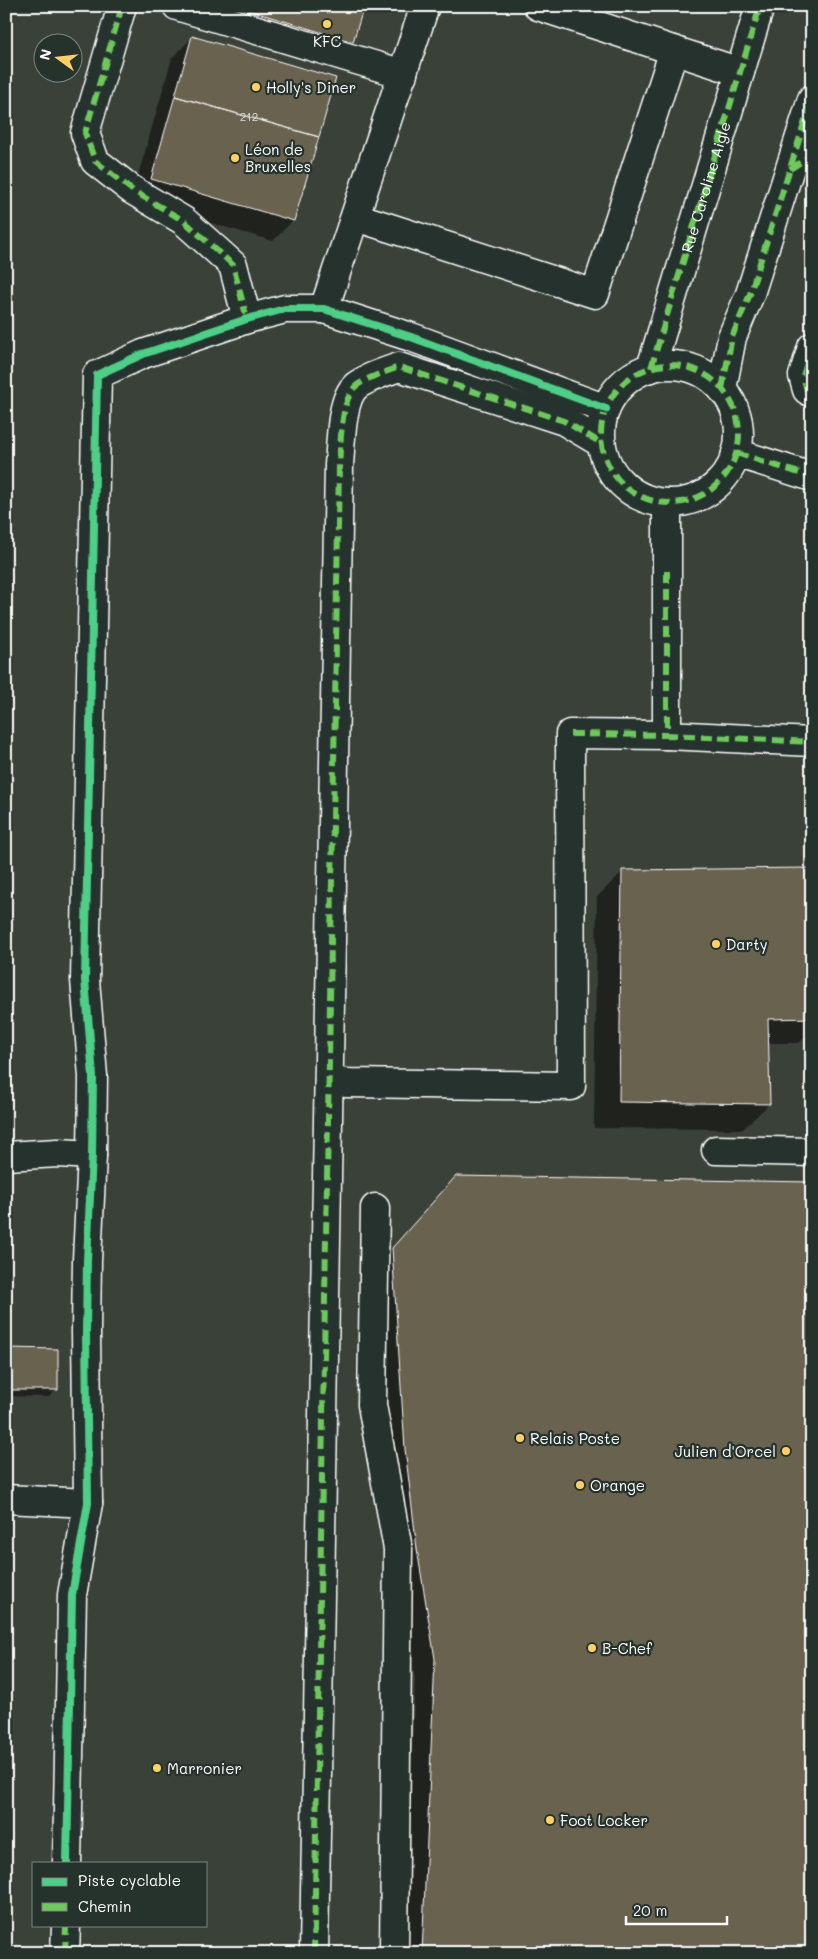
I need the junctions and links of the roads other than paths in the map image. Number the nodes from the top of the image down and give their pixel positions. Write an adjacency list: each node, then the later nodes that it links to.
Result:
1 (122, 6): 13 (street)
2 (177, 6): 8 (street)
3 (425, 6): 8 (street)
4 (538, 6): 6 (street)
5 (760, 6): 7 (street, Rue Caroline Aigle)
6 (674, 50): 7 (street); 11 (street)
7 (740, 72): 15 (street, Rue Caroline Aigle)
8 (403, 74): 11 (street)
9 (812, 99): 10 (street)
10 (801, 163): 16 (street)
11 (356, 217): 12 (street)
12 (324, 309): 13 (street); 18 (street)
13 (247, 319): 28 (street)
14 (812, 347): 17 (street)
15 (651, 368): 16 (street); 18 (street)
16 (722, 388): 20 (street)
17 (812, 393)
18 (606, 408): 19 (street)
19 (601, 443): 22 (street); 25 (street)
20 (736, 453): 21 (street); 22 (street)
21 (812, 477)
22 (667, 503): 23 (street)
23 (667, 736): 24 (street); 25 (street)
24 (812, 742)
25 (329, 1080): 36 (street)
26 (716, 1150): 27 (street)
27 (812, 1152)
28 (92, 1155): 29 (street); 32 (street)
29 (6, 1156)
30 (375, 1208): 37 (street)
31 (6, 1499): 32 (street)
32 (88, 1503): 33 (street)
33 (67, 1862)
34 (66, 1926): 35 (street)
35 (65, 1953)
36 (314, 1953)
37 (394, 1953)

